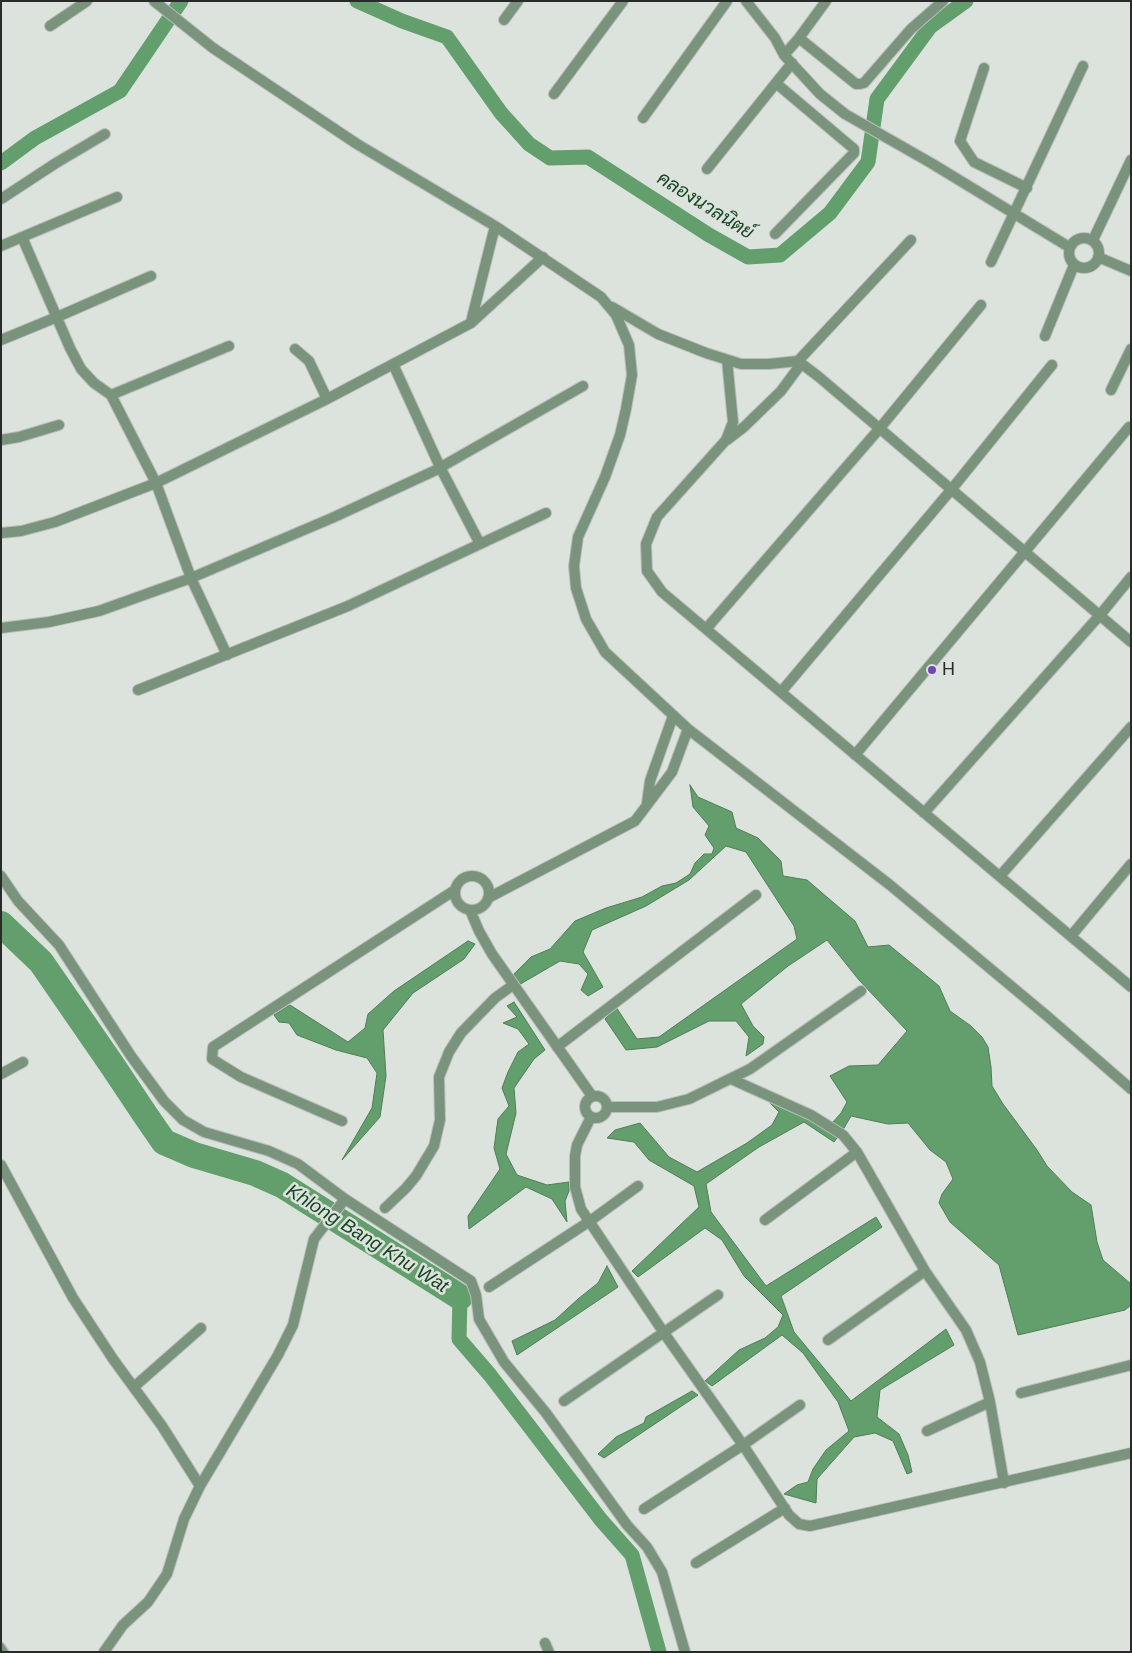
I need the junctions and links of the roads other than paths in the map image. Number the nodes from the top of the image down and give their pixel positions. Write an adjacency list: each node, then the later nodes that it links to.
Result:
1 (87, 1): 10 (street)
2 (154, 1): 26 (street)
3 (518, 1): 9 (street)
4 (623, 1): 17 (street)
5 (727, 1): 18 (street)
6 (746, 1): 12 (street)
7 (826, 1): 11 (street)
8 (943, 1): 11 (street)
9 (504, 20)
10 (50, 26)
11 (798, 38): 12 (street)
12 (784, 55): 13 (street)
13 (792, 63): 16 (street); 25 (street)
14 (1083, 66): 22 (street)
15 (984, 68): 22 (street)
16 (777, 84): 21 (street); 27 (street)
17 (554, 94)
18 (643, 118)
19 (105, 134): 24 (street)
20 (1131, 160): 30 (street)
21 (707, 169)
22 (1026, 188): 25 (street)
23 (117, 196): 28 (street)
24 (1, 199)
25 (1015, 214): 32 (street); 35 (street)
26 (495, 226): 33 (street); 42 (street)
27 (776, 234)
28 (22, 237): 31 (street); 41 (street)
29 (911, 240): 49 (street)
30 (1093, 240): 32 (street); 34 (street)
31 (1, 246)
32 (1069, 247): 36 (street)
33 (543, 257): 40 (street); 42 (street)
34 (1098, 257): 36 (street); 37 (street)
35 (991, 262)
36 (1074, 265): 43 (street)
37 (1131, 272)
38 (150, 276): 41 (street)
39 (981, 305): 58 (street)
40 (609, 306): 48 (street); 77 (street)
41 (57, 317): 44 (street); 54 (street)
42 (471, 323): 50 (street)
43 (1045, 336)
44 (1, 340)
45 (230, 346): 54 (street)
46 (295, 349): 55 (street)
47 (1131, 349): 53 (street)
48 (726, 360): 49 (street); 60 (street)
49 (800, 363): 58 (street); 60 (street)
50 (393, 364): 55 (street); 61 (street)
51 (1052, 365): 63 (street)
52 (583, 386): 61 (street)
53 (1111, 390)
54 (111, 395): 62 (street)
55 (327, 399): 62 (street)
56 (59, 425): 59 (street)
57 (1129, 427): 67 (street)
58 (880, 428): 63 (street); 72 (street)
59 (1, 440)
60 (726, 440): 72 (street)
61 (440, 468): 66 (street); 69 (street)
62 (156, 483): 65 (street); 69 (street)
63 (951, 490): 67 (street); 76 (street)
64 (546, 512): 66 (street)
65 (1, 532)
66 (480, 544): 74 (street)
67 (1025, 552): 70 (street); 80 (street)
68 (1131, 577): 70 (street)
69 (191, 578): 71 (street); 74 (street)
70 (1100, 615): 73 (street); 82 (street)
71 (1, 628)
72 (706, 629): 76 (street)
73 (1131, 642)
74 (227, 655): 75 (street)
75 (138, 690)
76 (781, 692): 80 (street)
77 (673, 716): 79 (street); 81 (street)
78 (1131, 727): 85 (street)
79 (688, 729): 81 (street); 98 (street)
80 (855, 755): 82 (street)
81 (647, 804): 88 (street)
82 (924, 813): 85 (street)
83 (1131, 864): 90 (street)
84 (1, 876): 106 (street)
85 (1000, 876): 90 (street)
86 (455, 890): 88 (street); 89 (street); 102 (street)
87 (756, 895): 94 (street)
88 (488, 898): 89 (street)
89 (470, 910): 92 (street)
90 (1071, 936): 91 (street)
91 (1131, 987)
92 (510, 988): 94 (street); 107 (street)
93 (861, 991): 97 (street)
94 (557, 1047): 99 (street)
95 (23, 1062): 96 (street)
96 (1, 1074)
97 (731, 1079): 100 (street); 103 (street)
98 (1131, 1089)
99 (592, 1096): 100 (street); 101 (street)
100 (608, 1107): 101 (street)
101 (591, 1117): 109 (street)
102 (342, 1121)
103 (857, 1152): 108 (street); 110 (street)
104 (1, 1165): 117 (street)
105 (638, 1186): 109 (street)
106 (342, 1203): 126 (street); 133 (street)
107 (384, 1208)
108 (765, 1220)
109 (590, 1221): 111 (street); 114 (street)
110 (925, 1271): 115 (street); 120 (street)
111 (489, 1287)
112 (718, 1296): 114 (street)
113 (201, 1328): 117 (street)
114 (664, 1332): 119 (street); 123 (street)
115 (828, 1340)
116 (1131, 1365): 118 (street)
117 (135, 1386): 126 (street)
118 (1021, 1393)
119 (564, 1401)
120 (990, 1402): 122 (street); 125 (street)
121 (800, 1405): 123 (street)
122 (927, 1431)
123 (743, 1444): 127 (street); 128 (street)
124 (1131, 1453): 125 (street)
125 (1004, 1483): 127 (street)
126 (200, 1486): 132 (street)
127 (785, 1508): 129 (street)
128 (644, 1510)
129 (696, 1562)
130 (1, 1646): 131 (lane)
131 (5, 1652)
132 (104, 1652)
133 (686, 1652)

